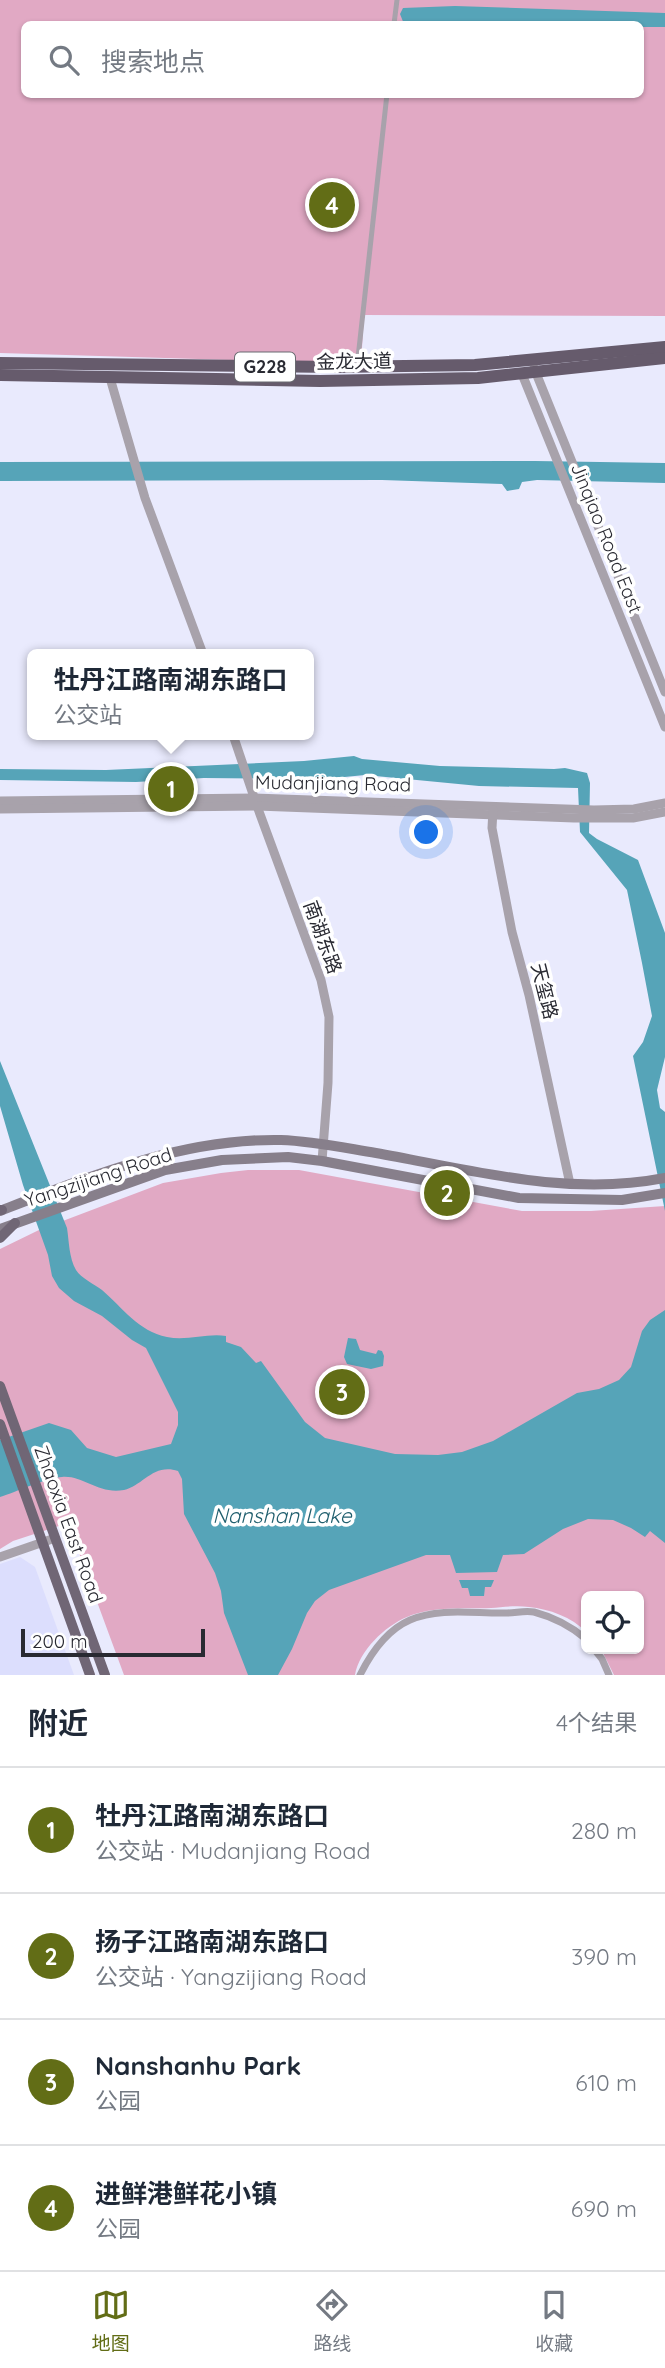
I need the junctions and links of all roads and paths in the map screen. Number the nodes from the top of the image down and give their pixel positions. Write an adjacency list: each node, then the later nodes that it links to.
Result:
1 (397, 0): 2 (street)
2 (394, 21)
3 (387, 98): 8 (street)
4 (665, 347): 7 (highway, 金龙大道 / G228)
5 (665, 358): 9 (highway, 金龙大道 / G228)
6 (0, 363): 8 (highway, 金龙大道 / G228)
7 (523, 365): 8 (highway, 金龙大道 / G228); 9 (highway, 金龙大道 / G228); 11 (highway, 金龙大道 / G228); 14 (street, Jinqiao Road East)
8 (358, 367)
9 (536, 373): 13 (street, Jinqiao Road East)
10 (0, 375): 11 (highway, 金龙大道 / G228)
11 (110, 378): 12 (street)
12 (201, 649)
13 (665, 692)
14 (665, 727)
15 (235, 740): 17 (street, 南湖东路)
16 (0, 801): 17 (street, Mudanjiang Road)
17 (255, 802): 19 (street, Mudanjiang Road); 20 (street, Mudanjiang Road); 23 (street, 南湖东路)
18 (665, 803): 22 (street, Mudanjiang Road)
19 (0, 809)
20 (493, 810): 22 (street, Mudanjiang Road); 26 (street, 天玺路)
21 (665, 812): 22 (street, Mudanjiang Road)
22 (593, 814)
23 (323, 1144): 24 (street, 南湖东路); 26 (main road, Yangzijiang Road); 28 (main road, Yangzijiang Road)
24 (322, 1161): 27 (main road, Yangzijiang Road); 29 (main road, Yangzijiang Road)
25 (665, 1178): 26 (main road, Yangzijiang Road)
26 (570, 1184)
27 (662, 1194)
28 (1, 1210)
29 (15, 1223): 30 (main road, Yangzijiang Road); 31 (main road)
30 (0, 1229)
31 (0, 1238)
32 (0, 1386): 34 (main road, Zhaoxia East Road)
33 (2, 1428): 35 (main road, Zhaoxia East Road)
34 (55, 1538): 35 (street); 40 (main road, Zhaoxia East Road)
35 (43, 1543): 36 (street); 39 (main road, Zhaoxia East Road)
36 (0, 1557)
37 (581, 1635): 41 (street)
38 (598, 1654): 42 (street)
39 (90, 1675)
40 (106, 1675)
41 (360, 1675)
42 (608, 1675)

